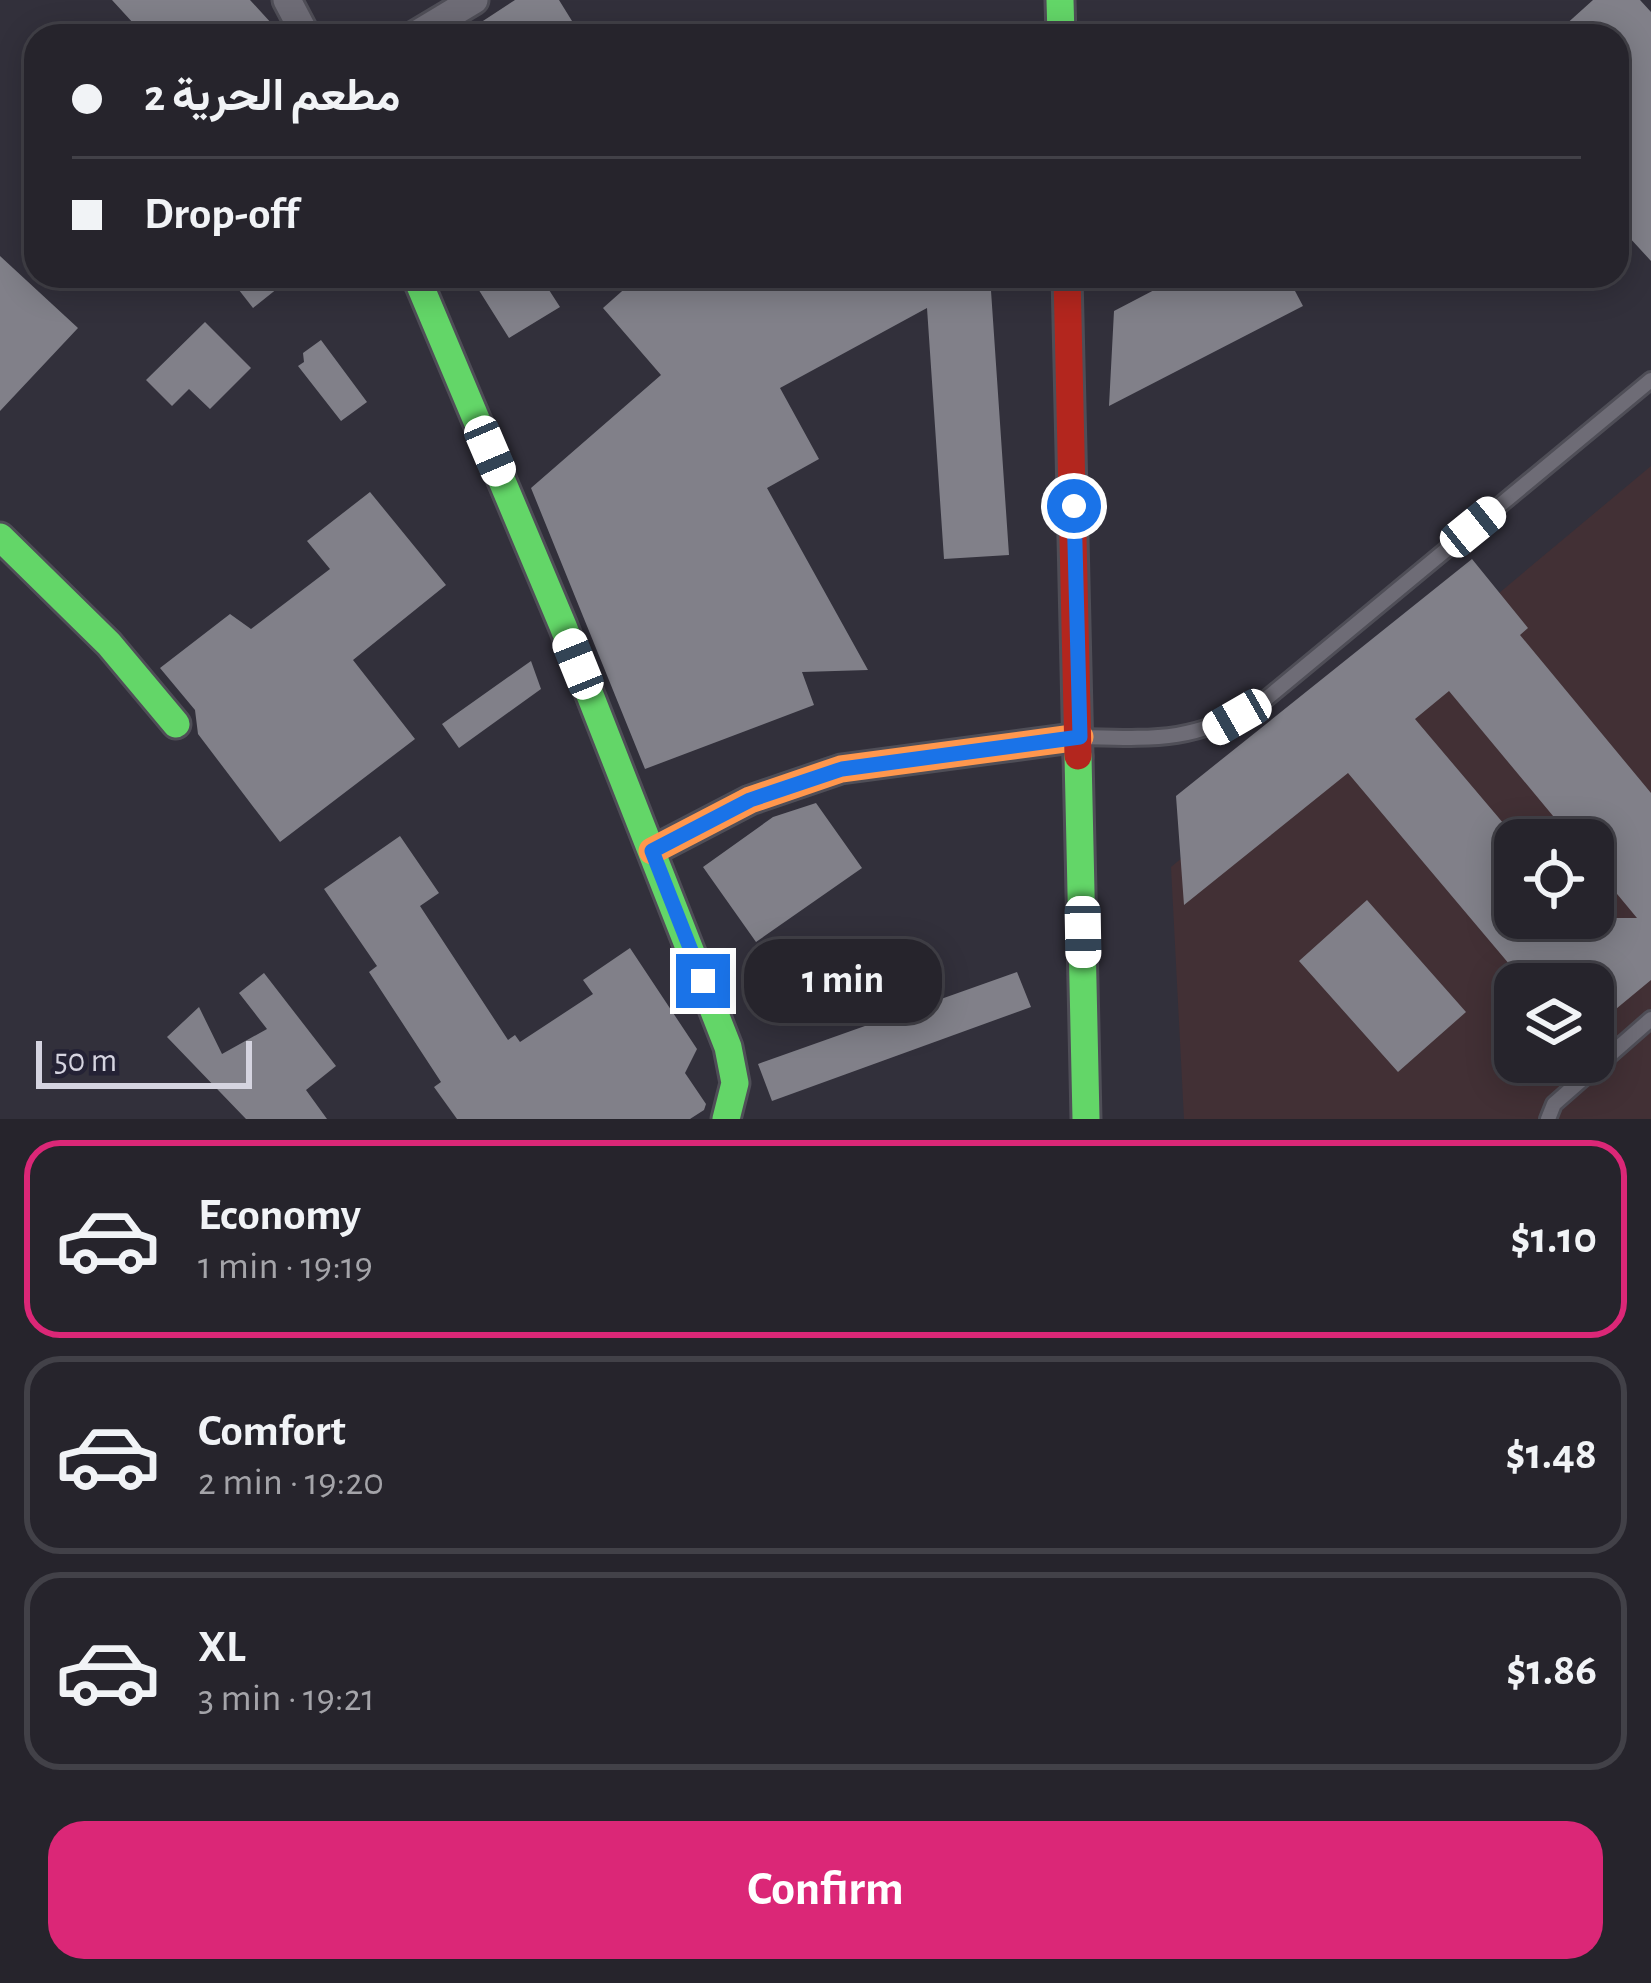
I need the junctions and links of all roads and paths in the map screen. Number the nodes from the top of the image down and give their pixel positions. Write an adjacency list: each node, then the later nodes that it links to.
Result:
1 (474, 0): 2 (street)
2 (434, 24)
3 (421, 288): 9 (street)
4 (1067, 288): 8 (street)
5 (1651, 380): 8 (lane)
6 (0, 537): 7 (street)
7 (176, 724)
8 (1080, 737): 9 (street); 12 (street)
9 (652, 851): 11 (street)
10 (1651, 1018): 13 (lane)
11 (725, 1119)
12 (1086, 1119)
13 (1548, 1119)

